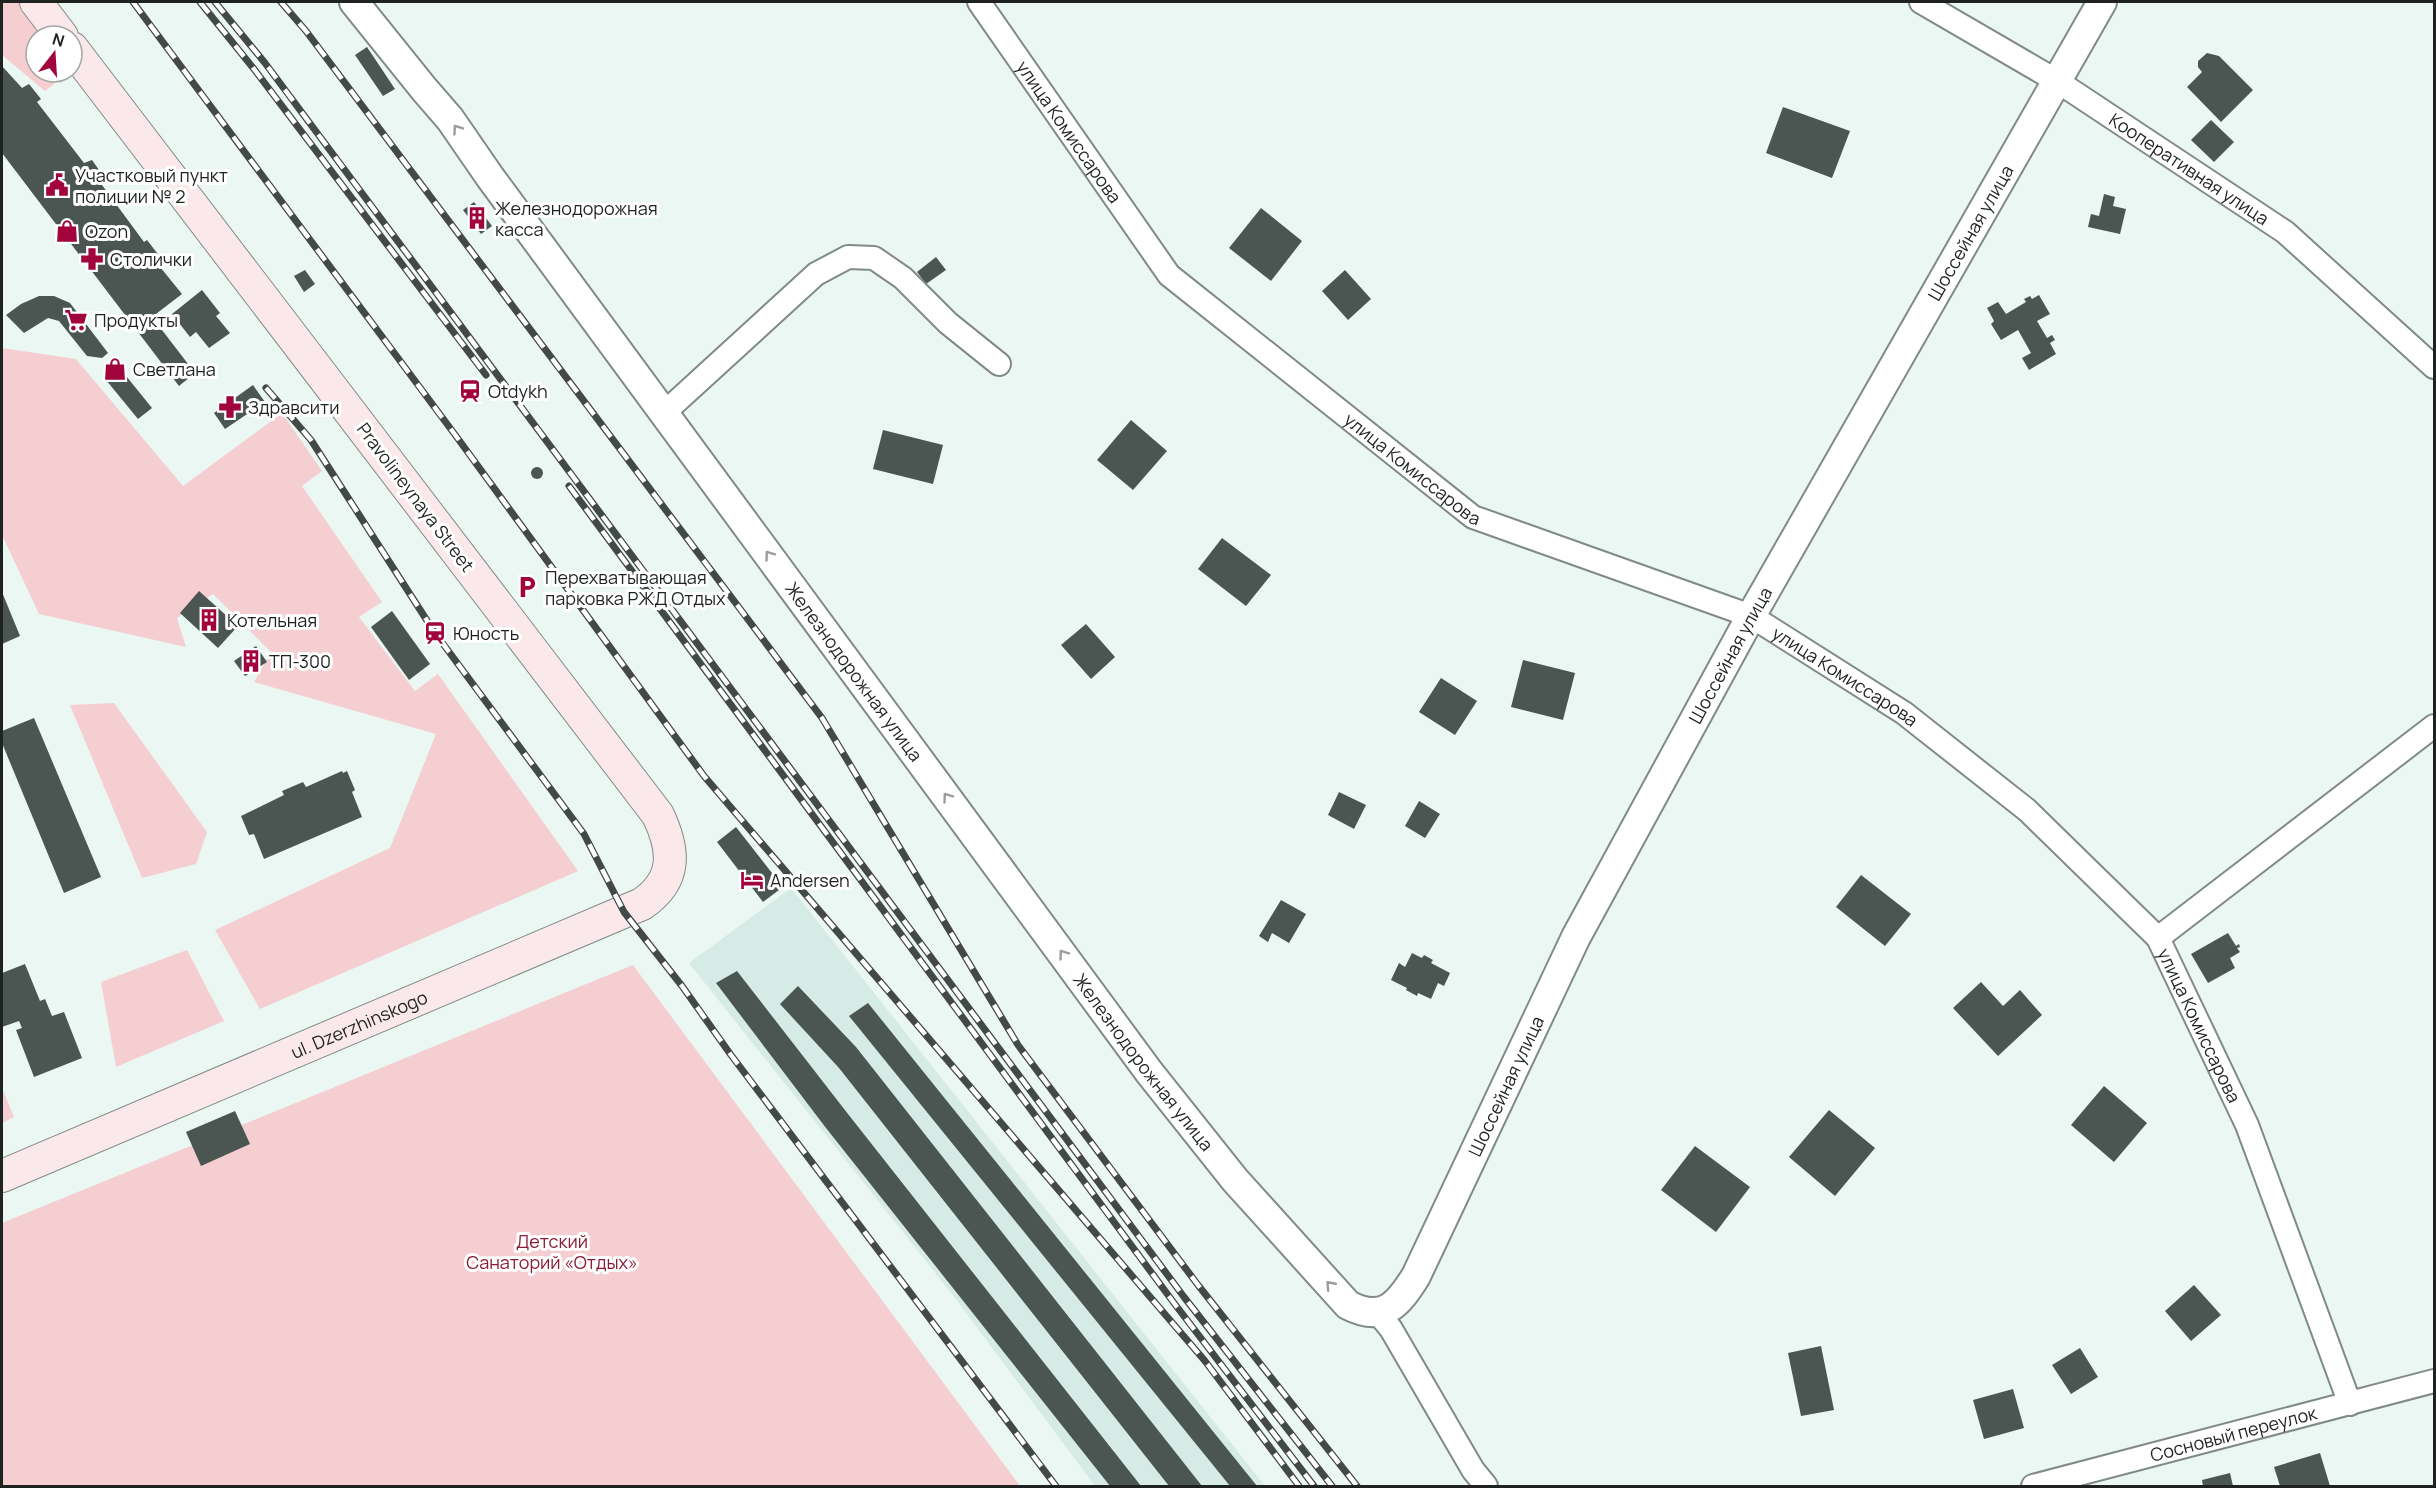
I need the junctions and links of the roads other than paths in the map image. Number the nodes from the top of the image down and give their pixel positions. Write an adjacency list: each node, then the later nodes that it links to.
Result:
1 (36, 2): 6 (main road)
2 (354, 2): 11 (street, Железнодорожная улица, one-way to 2)
3 (980, 2): 12 (street, улица Комиссарова)
4 (1921, 2): 8 (street, Кооперативная улица)
5 (2102, 2): 8 (street, Шоссейная улица)
6 (53, 24)
7 (84, 64): 14 (main road, Pravolineynaya Street)
8 (2057, 81): 10 (street, Кооперативная улица); 12 (street, Шоссейная улица)
9 (999, 364): 11 (street)
10 (2434, 367)
11 (664, 413): 17 (street, Железнодорожная улица, one-way to 11)
12 (1751, 616): 15 (street, улица Комиссарова); 17 (street, Шоссейная улица)
13 (2434, 726): 15 (street)
14 (667, 835): 16 (main road, ul. Dzerzhinskogo)
15 (2158, 938): 19 (street, улица Комиссарова)
16 (2, 1176)
17 (1378, 1313): 20 (street)
18 (2434, 1382): 19 (street, Сосновый переулок)
19 (2350, 1404): 21 (street, Сосновый переулок)
20 (1486, 1486)
21 (2033, 1486)

